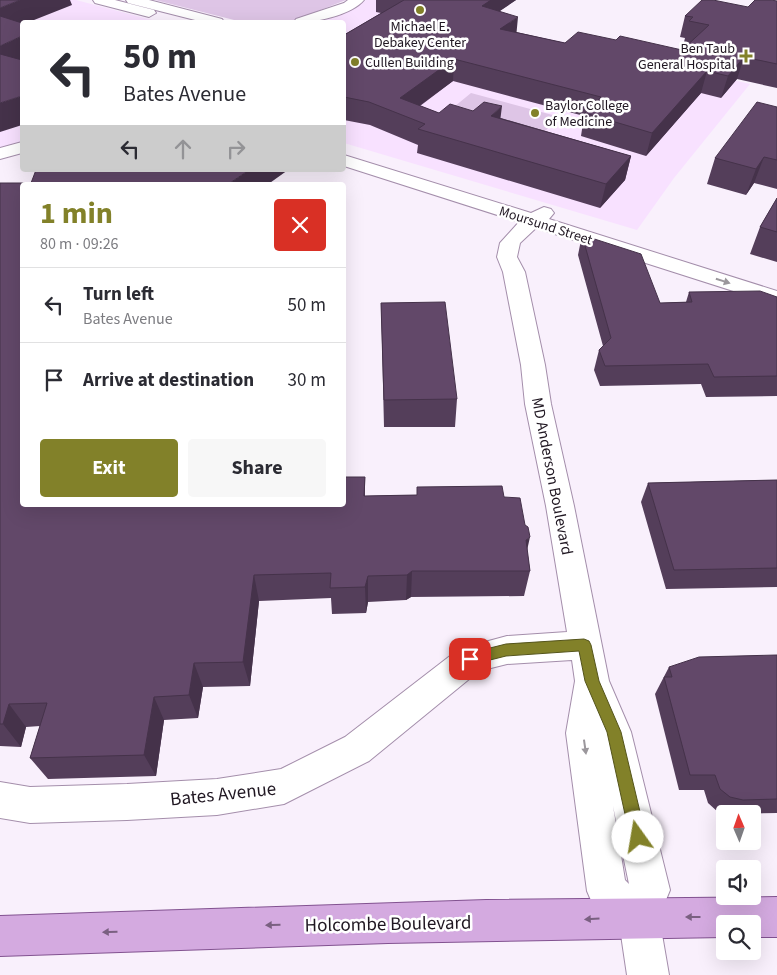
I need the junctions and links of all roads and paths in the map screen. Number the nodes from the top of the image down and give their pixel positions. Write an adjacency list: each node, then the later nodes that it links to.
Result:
1 (100, 0): 4 (street)
2 (133, 0): 4 (street)
3 (357, 0): 6 (street)
4 (178, 18): 5 (street)
5 (198, 20)
6 (307, 20)
7 (20, 148): 9 (street)
8 (346, 150): 13 (street, Moursund Street)
9 (0, 154)
10 (20, 159): 12 (street)
11 (346, 161): 13 (street, Moursund Street)
12 (0, 164)
13 (548, 220): 14 (street, Moursund Street); 15 (street, Moursund Street, one-way to 15); 16 (street, MD Anderson Boulevard)
14 (777, 283)
15 (777, 298)
16 (584, 645): 17 (street, Bates Avenue); 18 (street, MD Anderson Boulevard)
17 (0, 800)
18 (639, 917): 19 (main road, Holcombe Boulevard, one-way to 18); 20 (main road, Holcombe Boulevard, one-way to 20); 21 (street)
19 (777, 917)
20 (0, 936)
21 (648, 975)

